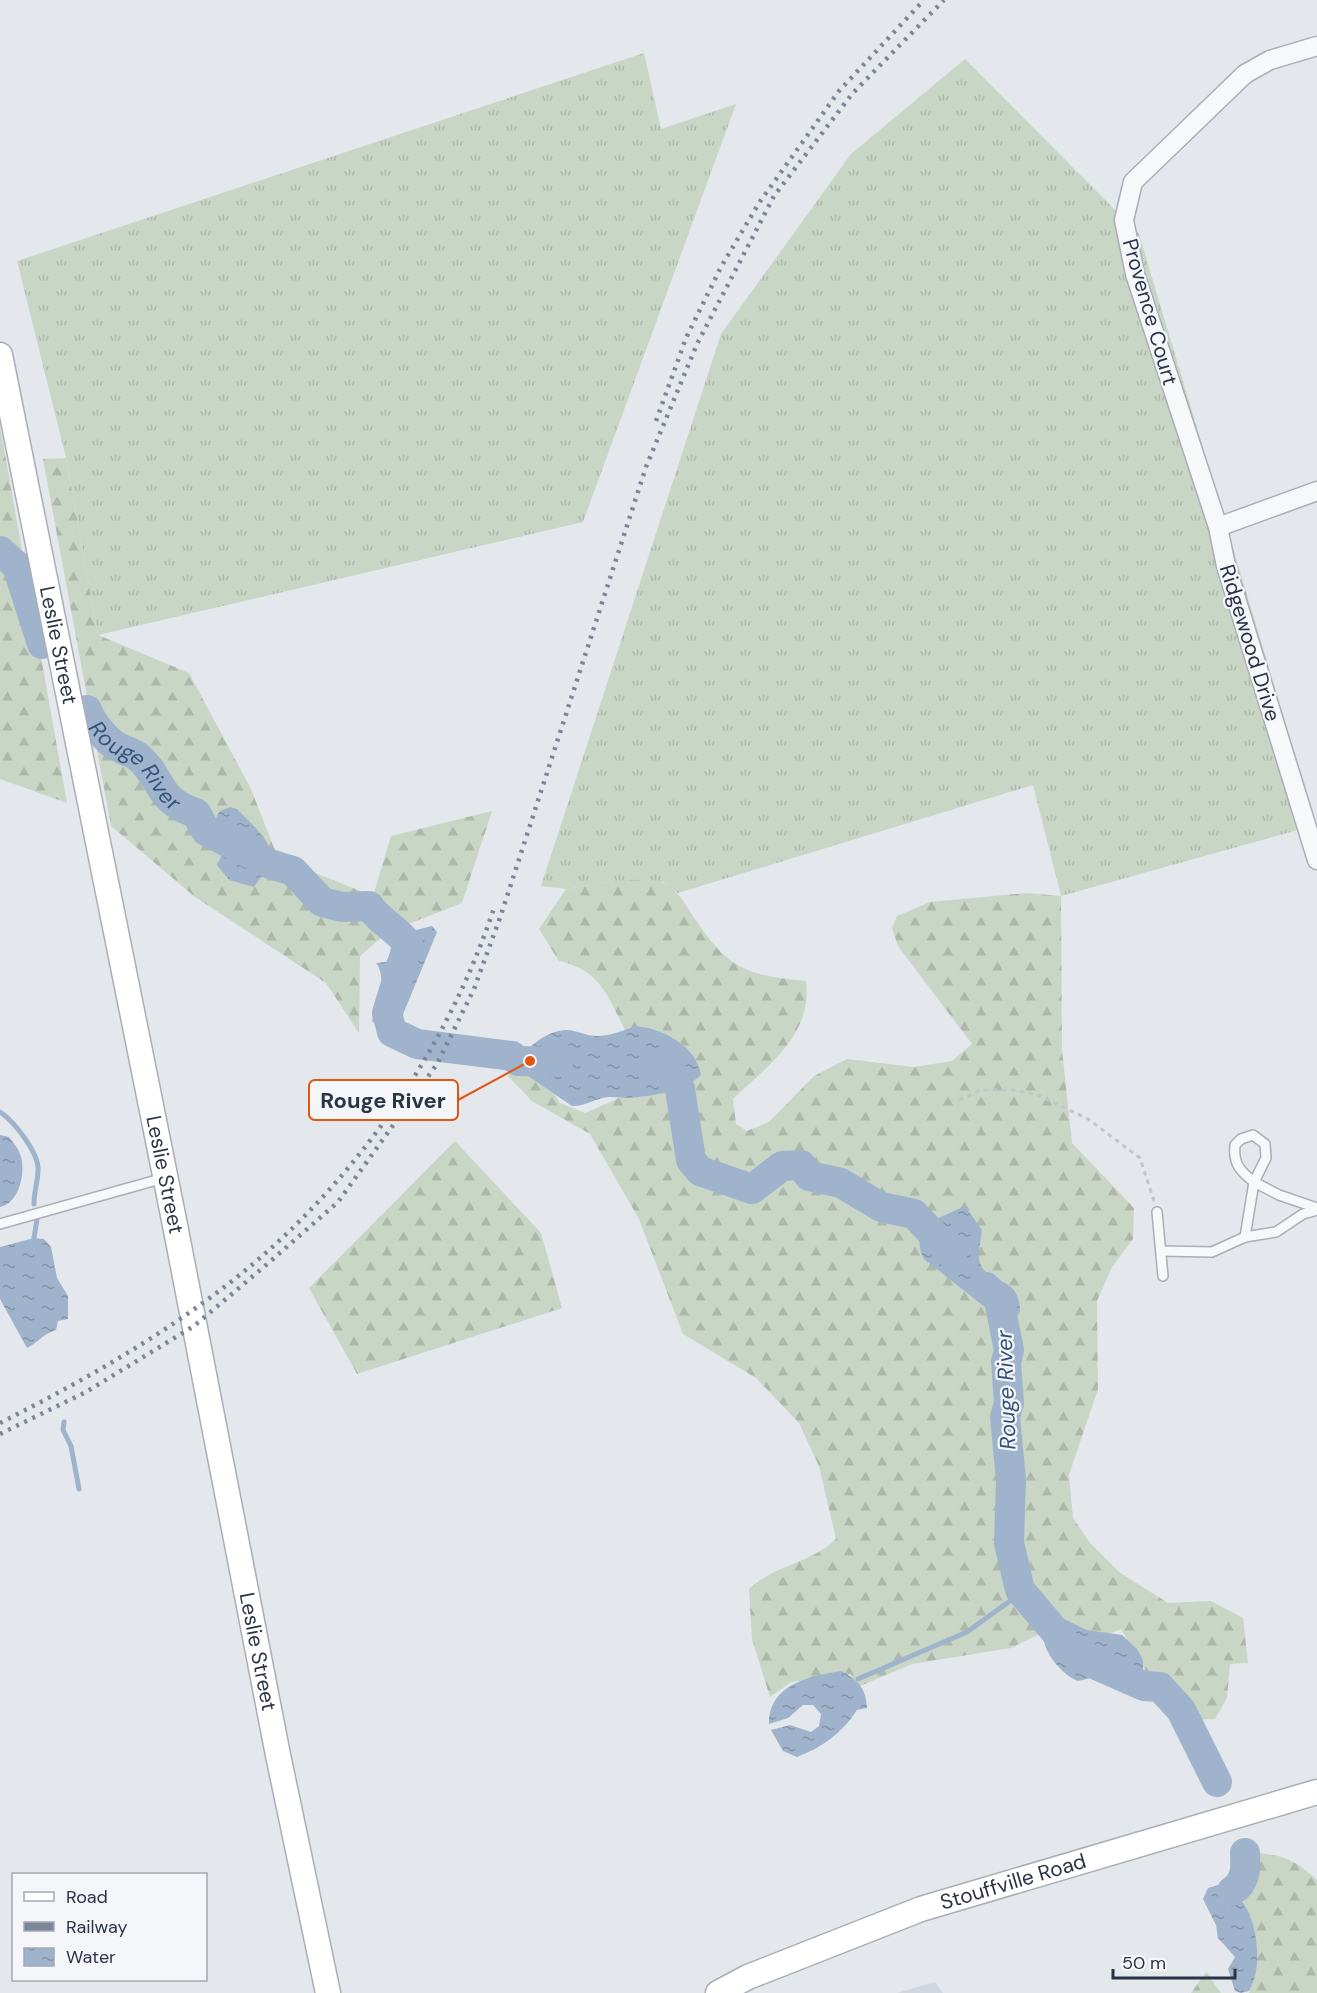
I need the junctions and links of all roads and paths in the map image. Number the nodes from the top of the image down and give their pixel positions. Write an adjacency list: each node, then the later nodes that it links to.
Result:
1 (1317, 46): 4 (street, Provence Court)
2 (0, 355): 7 (street, Leslie Street)
3 (1317, 491): 4 (street)
4 (1218, 526): 5 (street, Ridgewood Drive)
5 (1317, 860)
6 (959, 1100): 10 (path)
7 (164, 1179): 11 (lane); 16 (street, Leslie Street)
8 (1254, 1182): 8 (lane); 9 (lane); 12 (lane)
9 (1317, 1209): 12 (lane)
10 (1157, 1212): 13 (lane)
11 (0, 1224)
12 (1245, 1237): 13 (lane)
13 (1161, 1251): 14 (lane)
14 (1163, 1276)
15 (1317, 1792): 17 (street, Stouffville Road)
16 (328, 1993)
17 (718, 1993)

